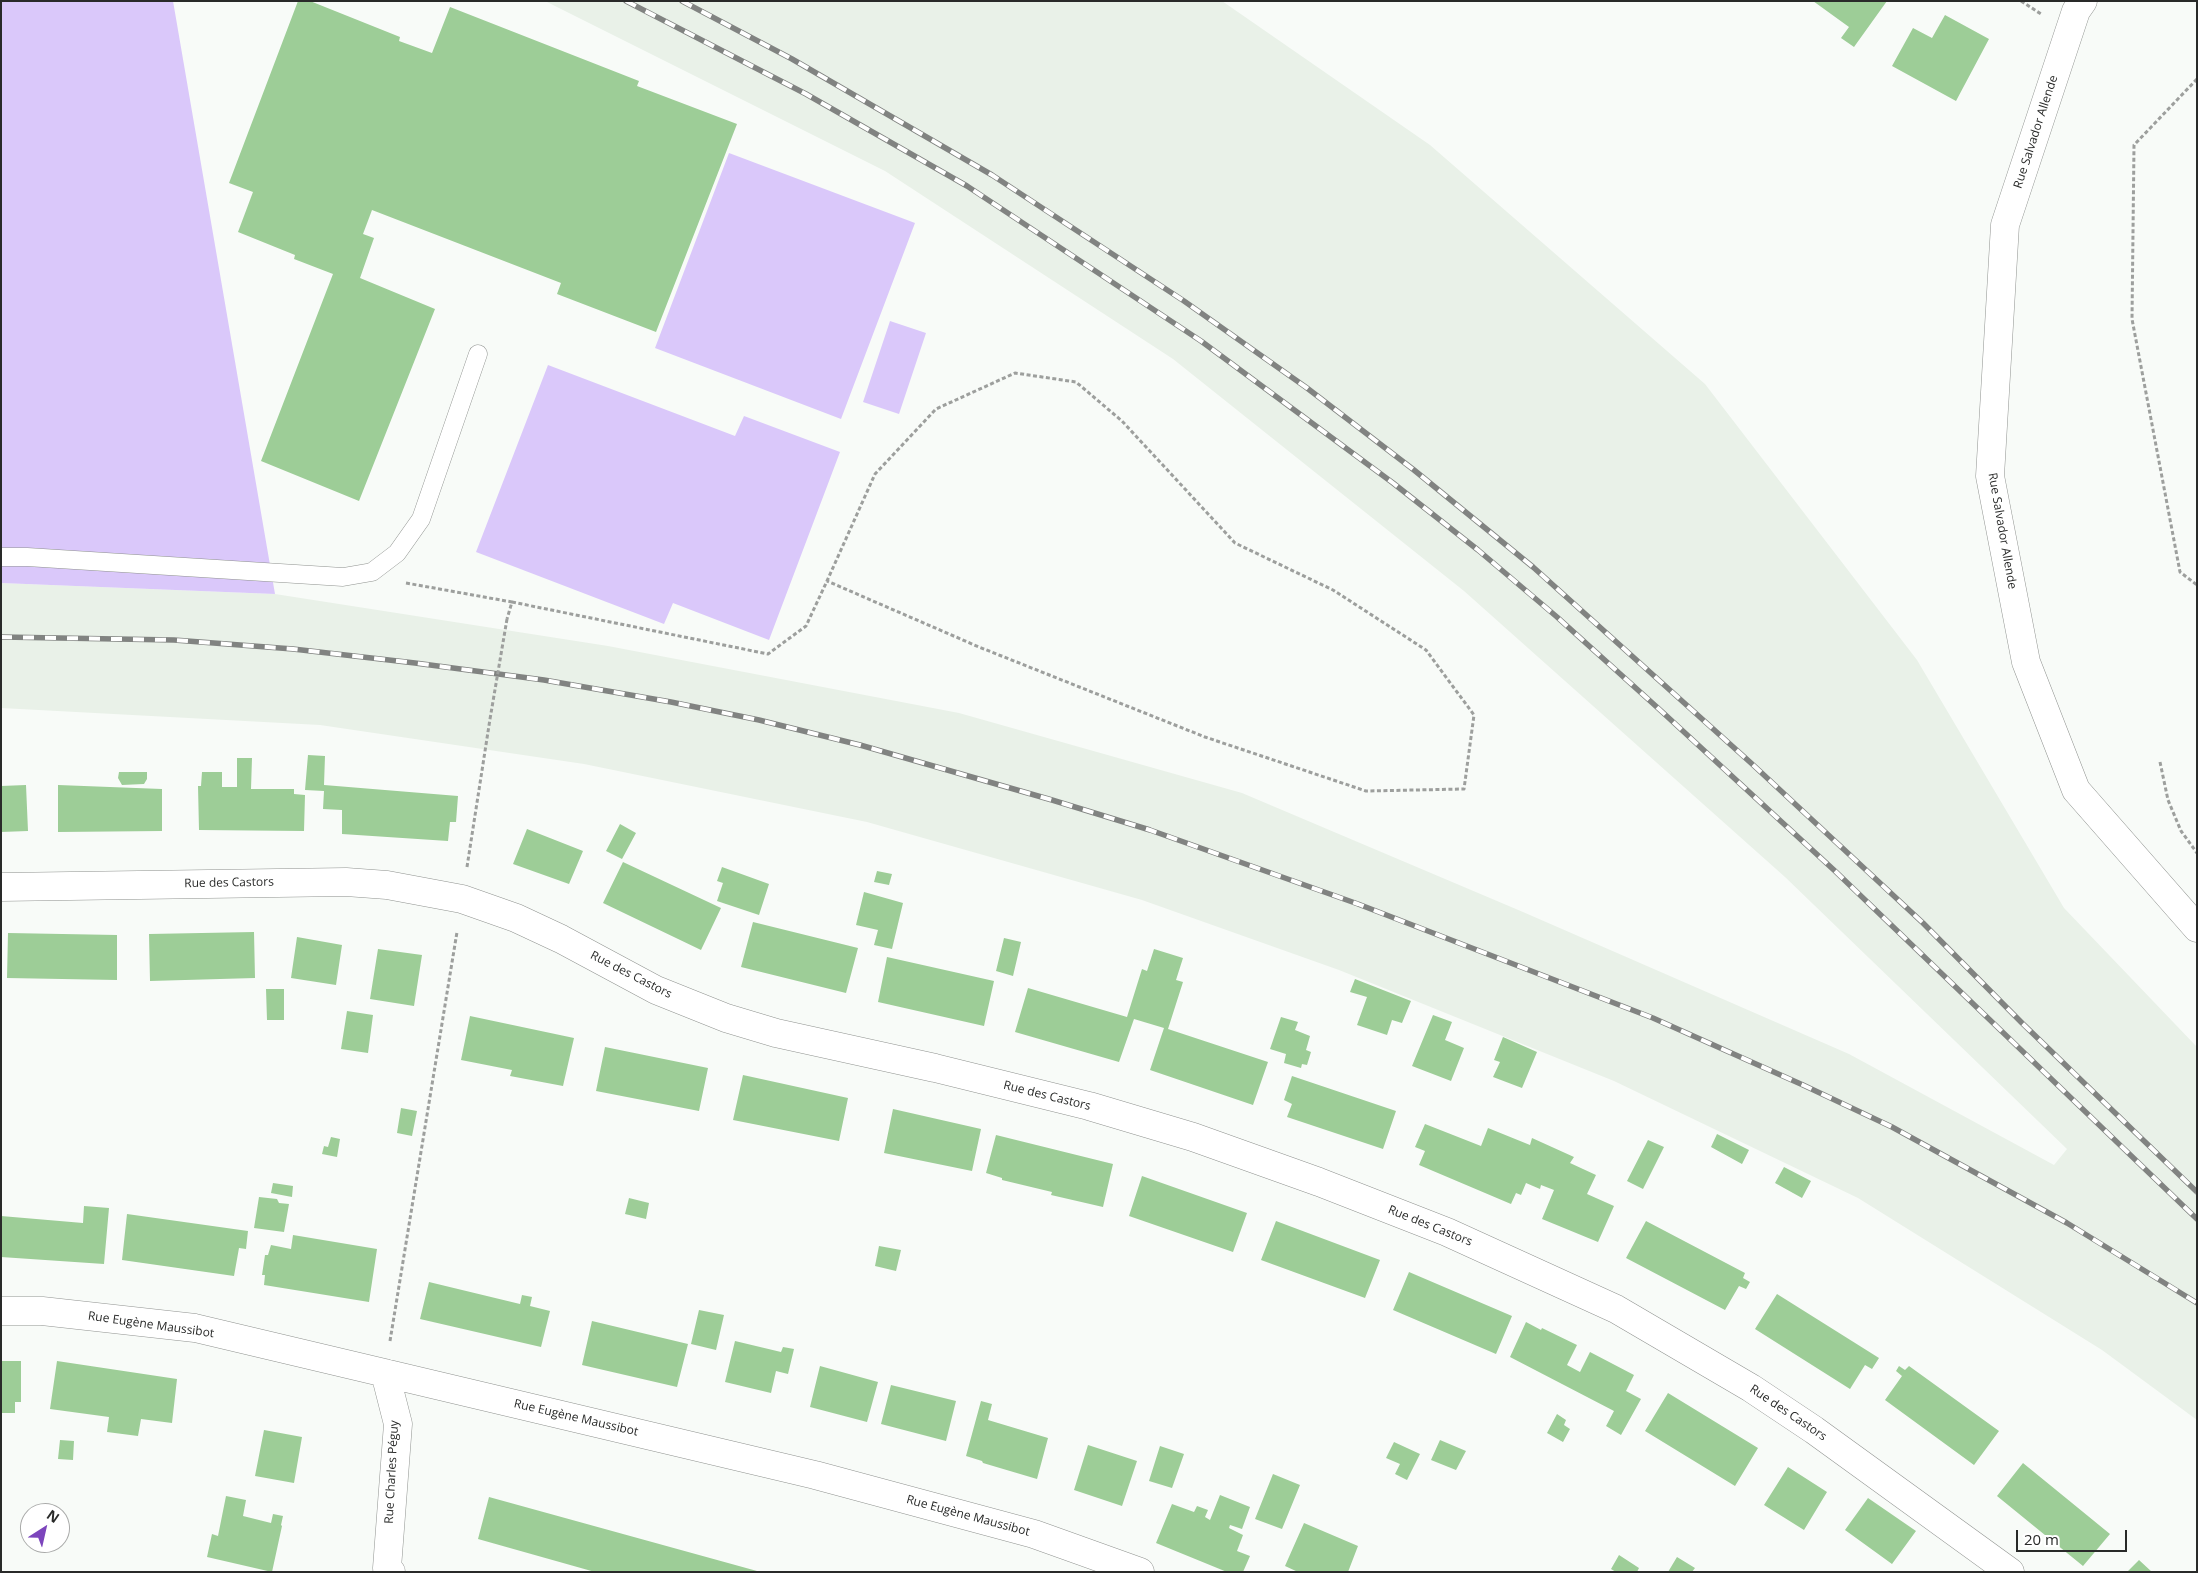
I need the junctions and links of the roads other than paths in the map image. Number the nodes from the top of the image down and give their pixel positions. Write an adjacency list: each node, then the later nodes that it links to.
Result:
1 (2083, 1): 5 (street, Rue Salvador Allende)
2 (478, 354): 3 (lane)
3 (1, 557)
4 (1, 887): 10 (street, Rue des Castors)
5 (2197, 928)
6 (1, 1311): 7 (street, Rue Eugène Maussibot)
7 (385, 1373): 8 (street, Rue Charles Péguy); 9 (street, Rue Eugène Maussibot)
8 (391, 1572)
9 (1140, 1572)
10 (2010, 1572)

